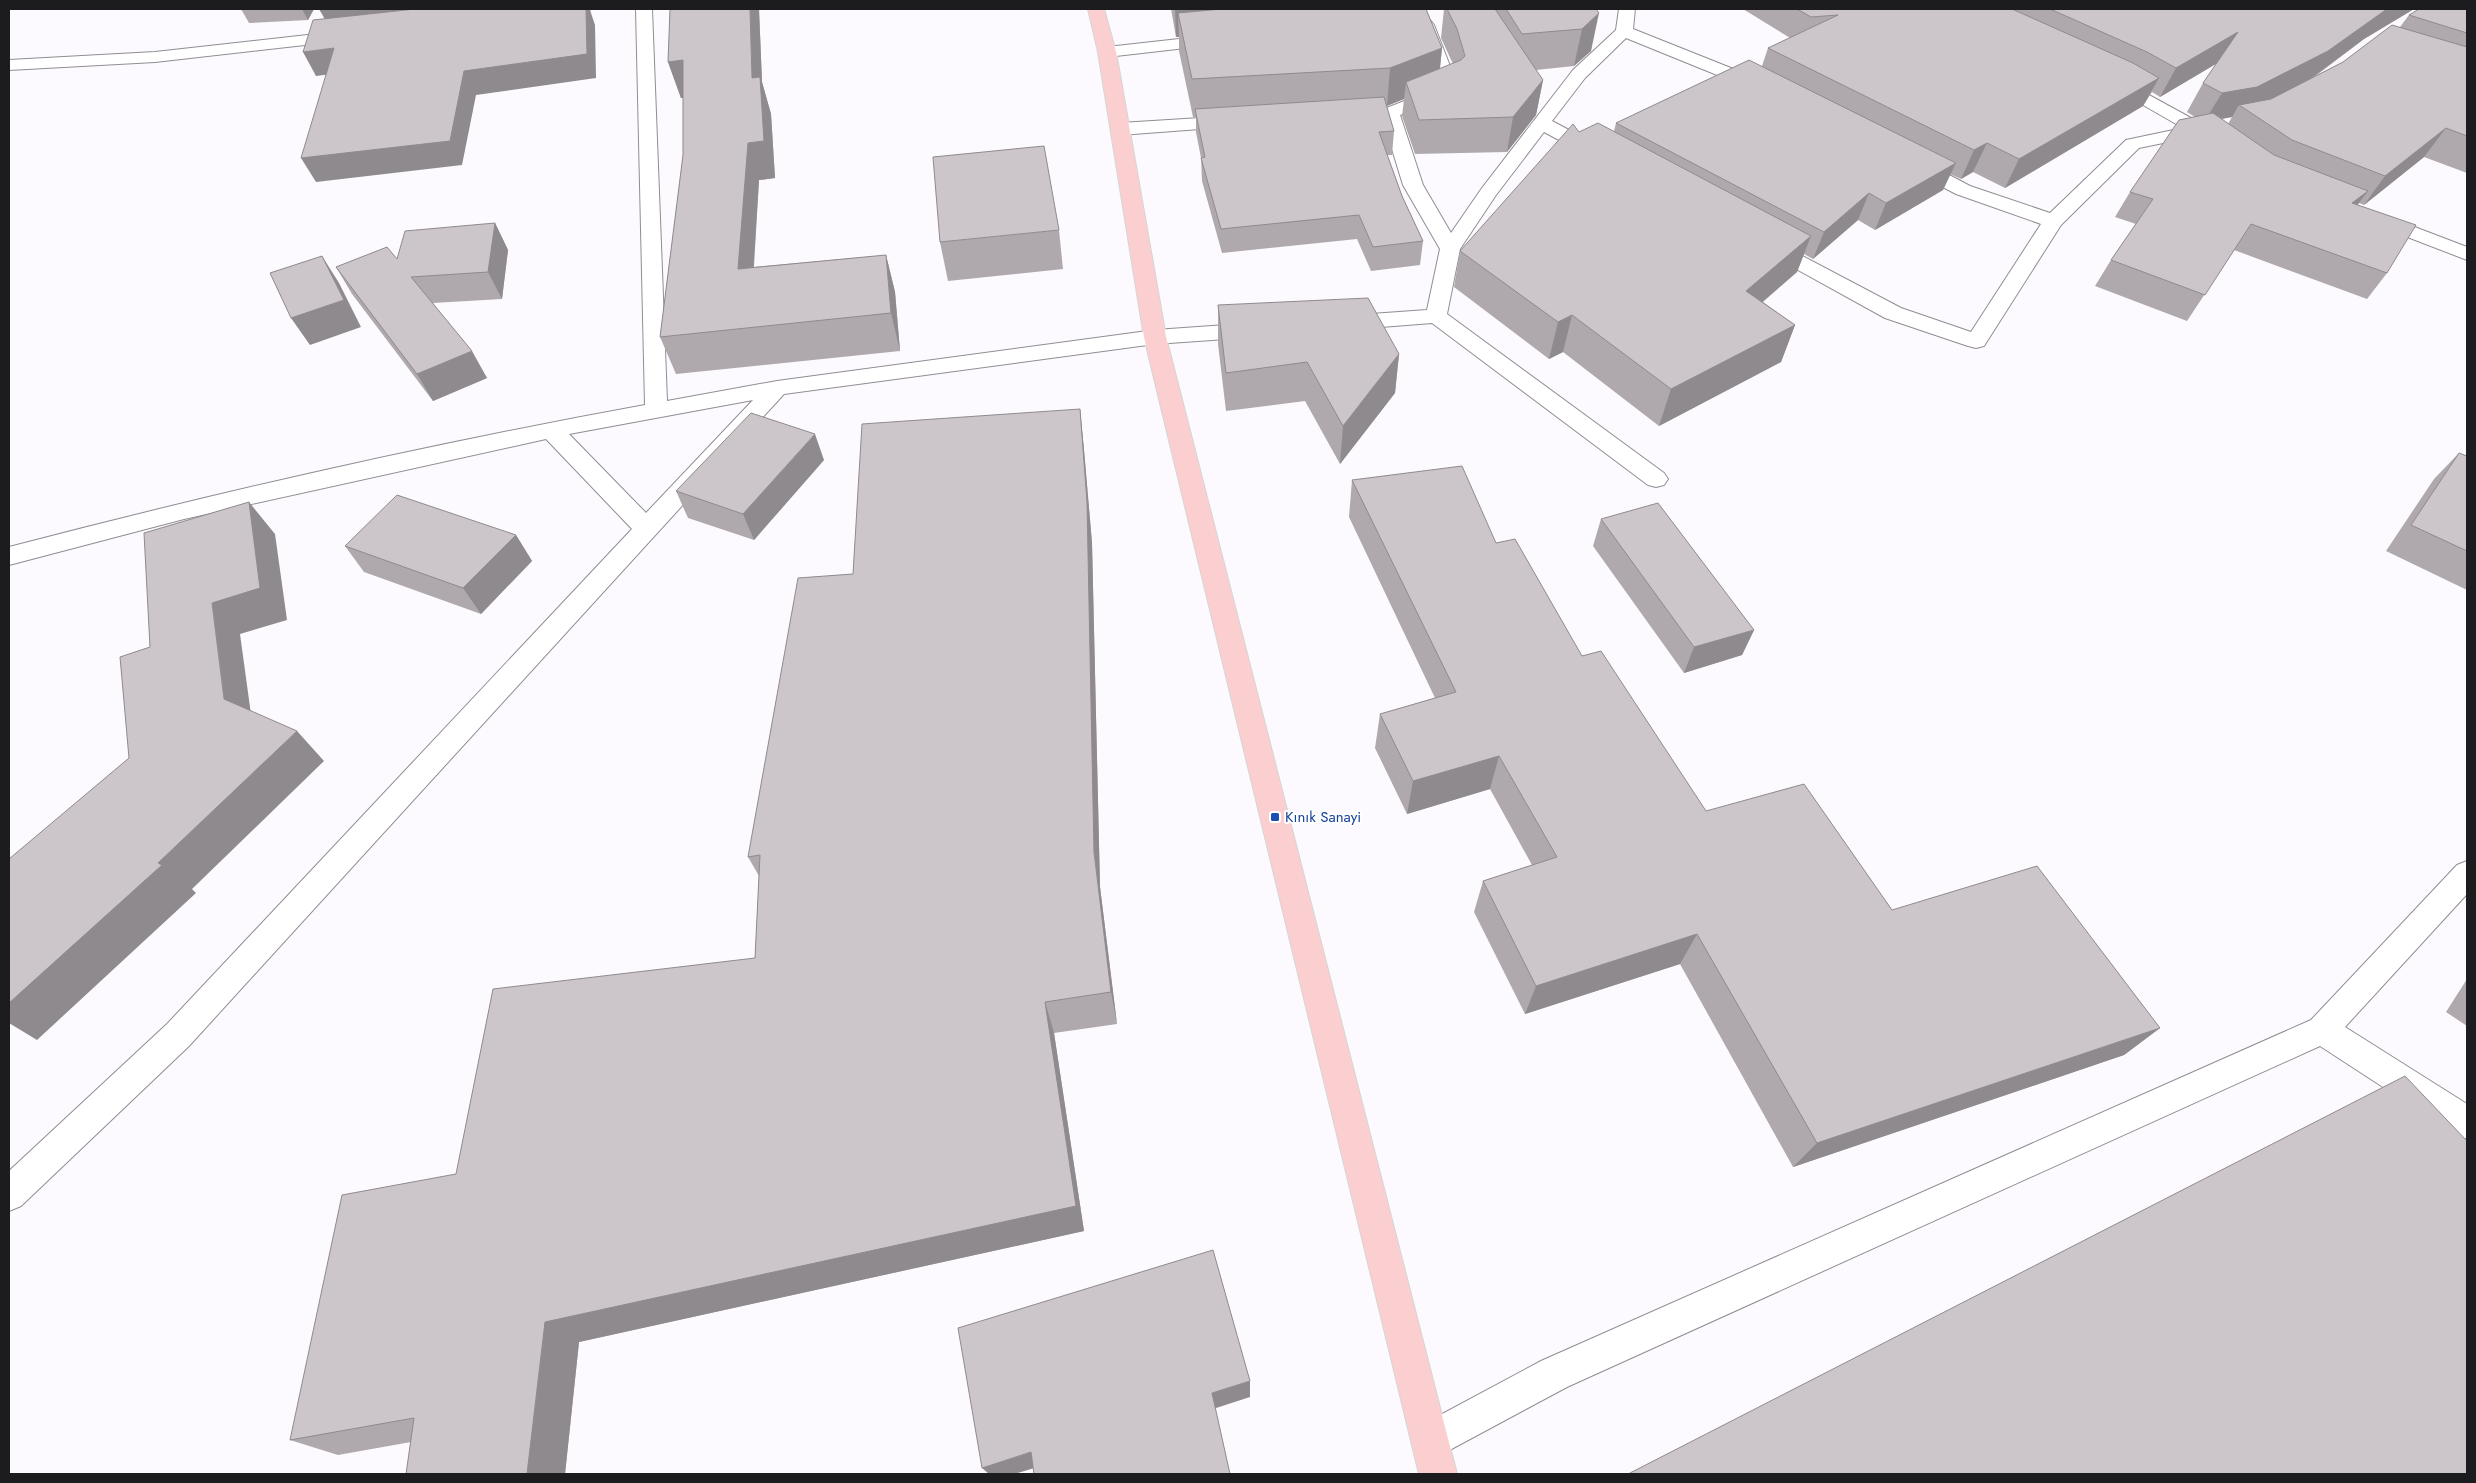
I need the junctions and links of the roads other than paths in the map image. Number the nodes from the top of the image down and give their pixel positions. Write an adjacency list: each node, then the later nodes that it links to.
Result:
1 (644, 9): 31 (street)
2 (1096, 9): 8 (main road)
3 (1627, 9): 5 (street)
4 (1416, 14): 12 (street)
5 (1624, 31): 11 (street); 15 (street)
6 (364, 33): 9 (street)
7 (1234, 38): 8 (street)
8 (1107, 52): 16 (main road)
9 (9, 65)
10 (2098, 74): 17 (street)
11 (1776, 94)
12 (1390, 113): 13 (street); 24 (street)
13 (1370, 114)
14 (1255, 121): 16 (street)
15 (1542, 123): 20 (street); 24 (street)
16 (1120, 128): 29 (main road)
17 (2209, 128): 18 (street); 22 (street)
18 (2225, 147)
19 (1896, 155): 22 (street)
20 (1612, 161)
21 (2357, 211): 25 (street)
22 (2053, 221): 23 (street)
23 (1753, 237)
24 (1450, 250): 26 (street)
25 (2467, 254)
26 (1436, 316): 27 (street); 33 (street)
27 (1320, 325)
28 (1271, 328): 29 (street)
29 (1155, 337): 30 (street); 40 (main road)
30 (777, 388): 31 (street); 34 (street)
31 (656, 410): 32 (street)
32 (551, 430): 34 (street); 35 (street)
33 (1656, 479)
34 (647, 529): 39 (street)
35 (9, 556)
36 (2467, 874): 37 (street)
37 (2322, 1030): 38 (street); 40 (street)
38 (2467, 1124)
39 (9, 1194)
40 (1431, 1440): 41 (main road)
41 (1438, 1474)

